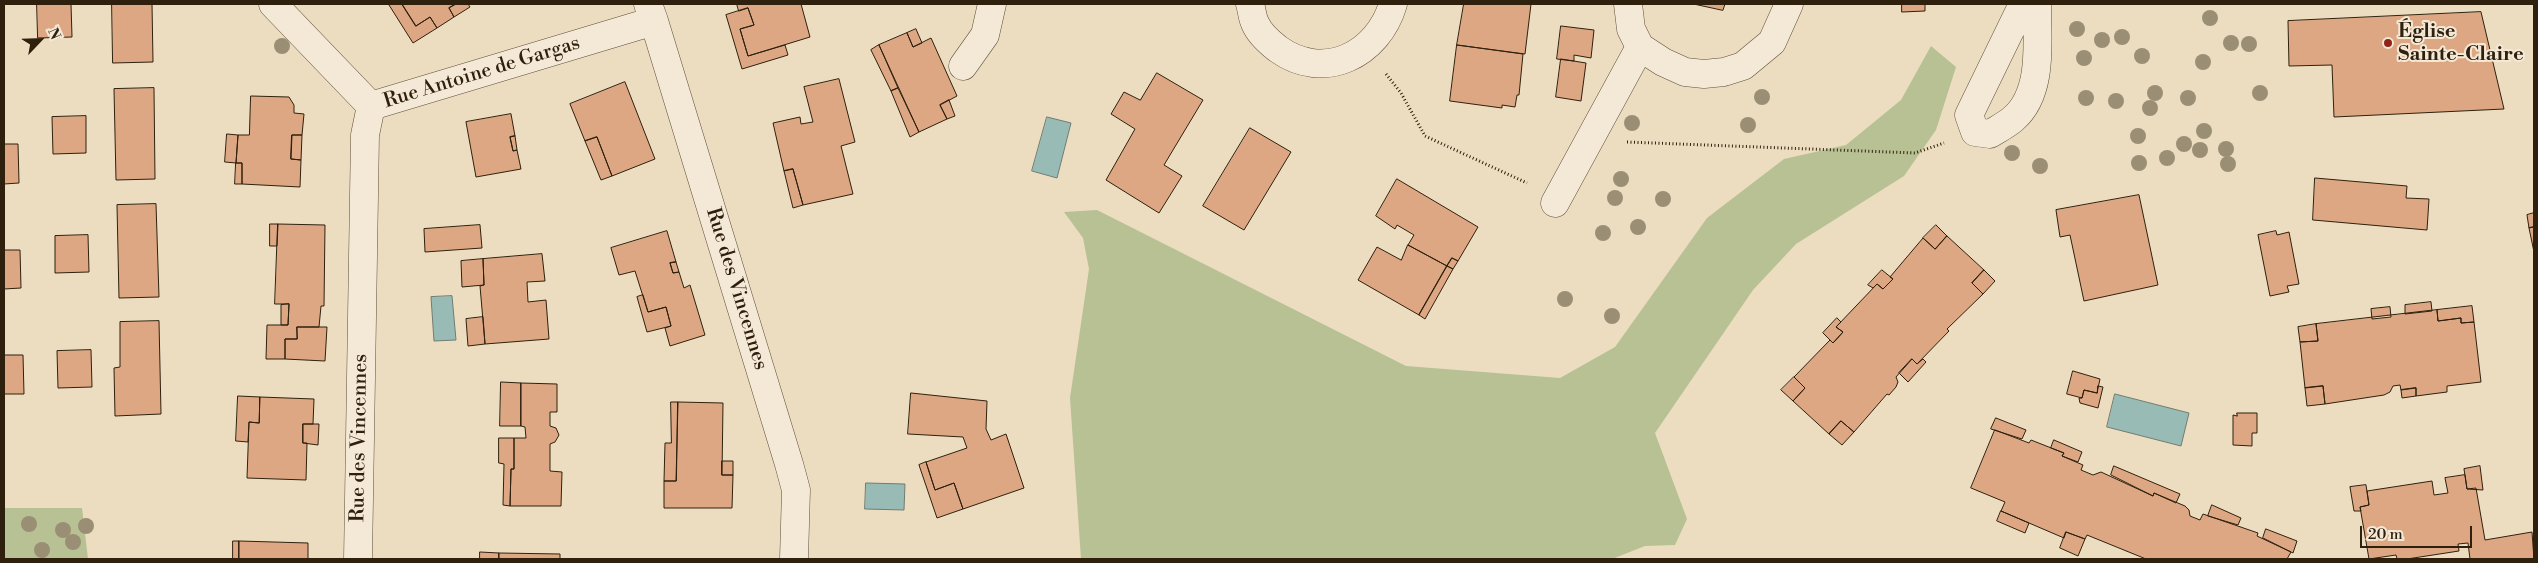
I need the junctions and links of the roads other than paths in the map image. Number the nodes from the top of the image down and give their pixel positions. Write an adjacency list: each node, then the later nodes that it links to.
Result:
1 (273, 4): 12 (street, Rue Antoine de Gargas)
2 (992, 4): 11 (street)
3 (1250, 4): 4 (street)
4 (1393, 4)
5 (1628, 4): 10 (street)
6 (1789, 4): 10 (street)
7 (2023, 4): 8 (street)
8 (2037, 4)
9 (651, 13): 12 (street, Rue Antoine de Gargas); 15 (street, Rue des Vincennes)
10 (1640, 48): 13 (street)
11 (963, 66)
12 (371, 106): 14 (street, Rue des Vincennes)
13 (1555, 203)
14 (358, 559)
15 (794, 559)

